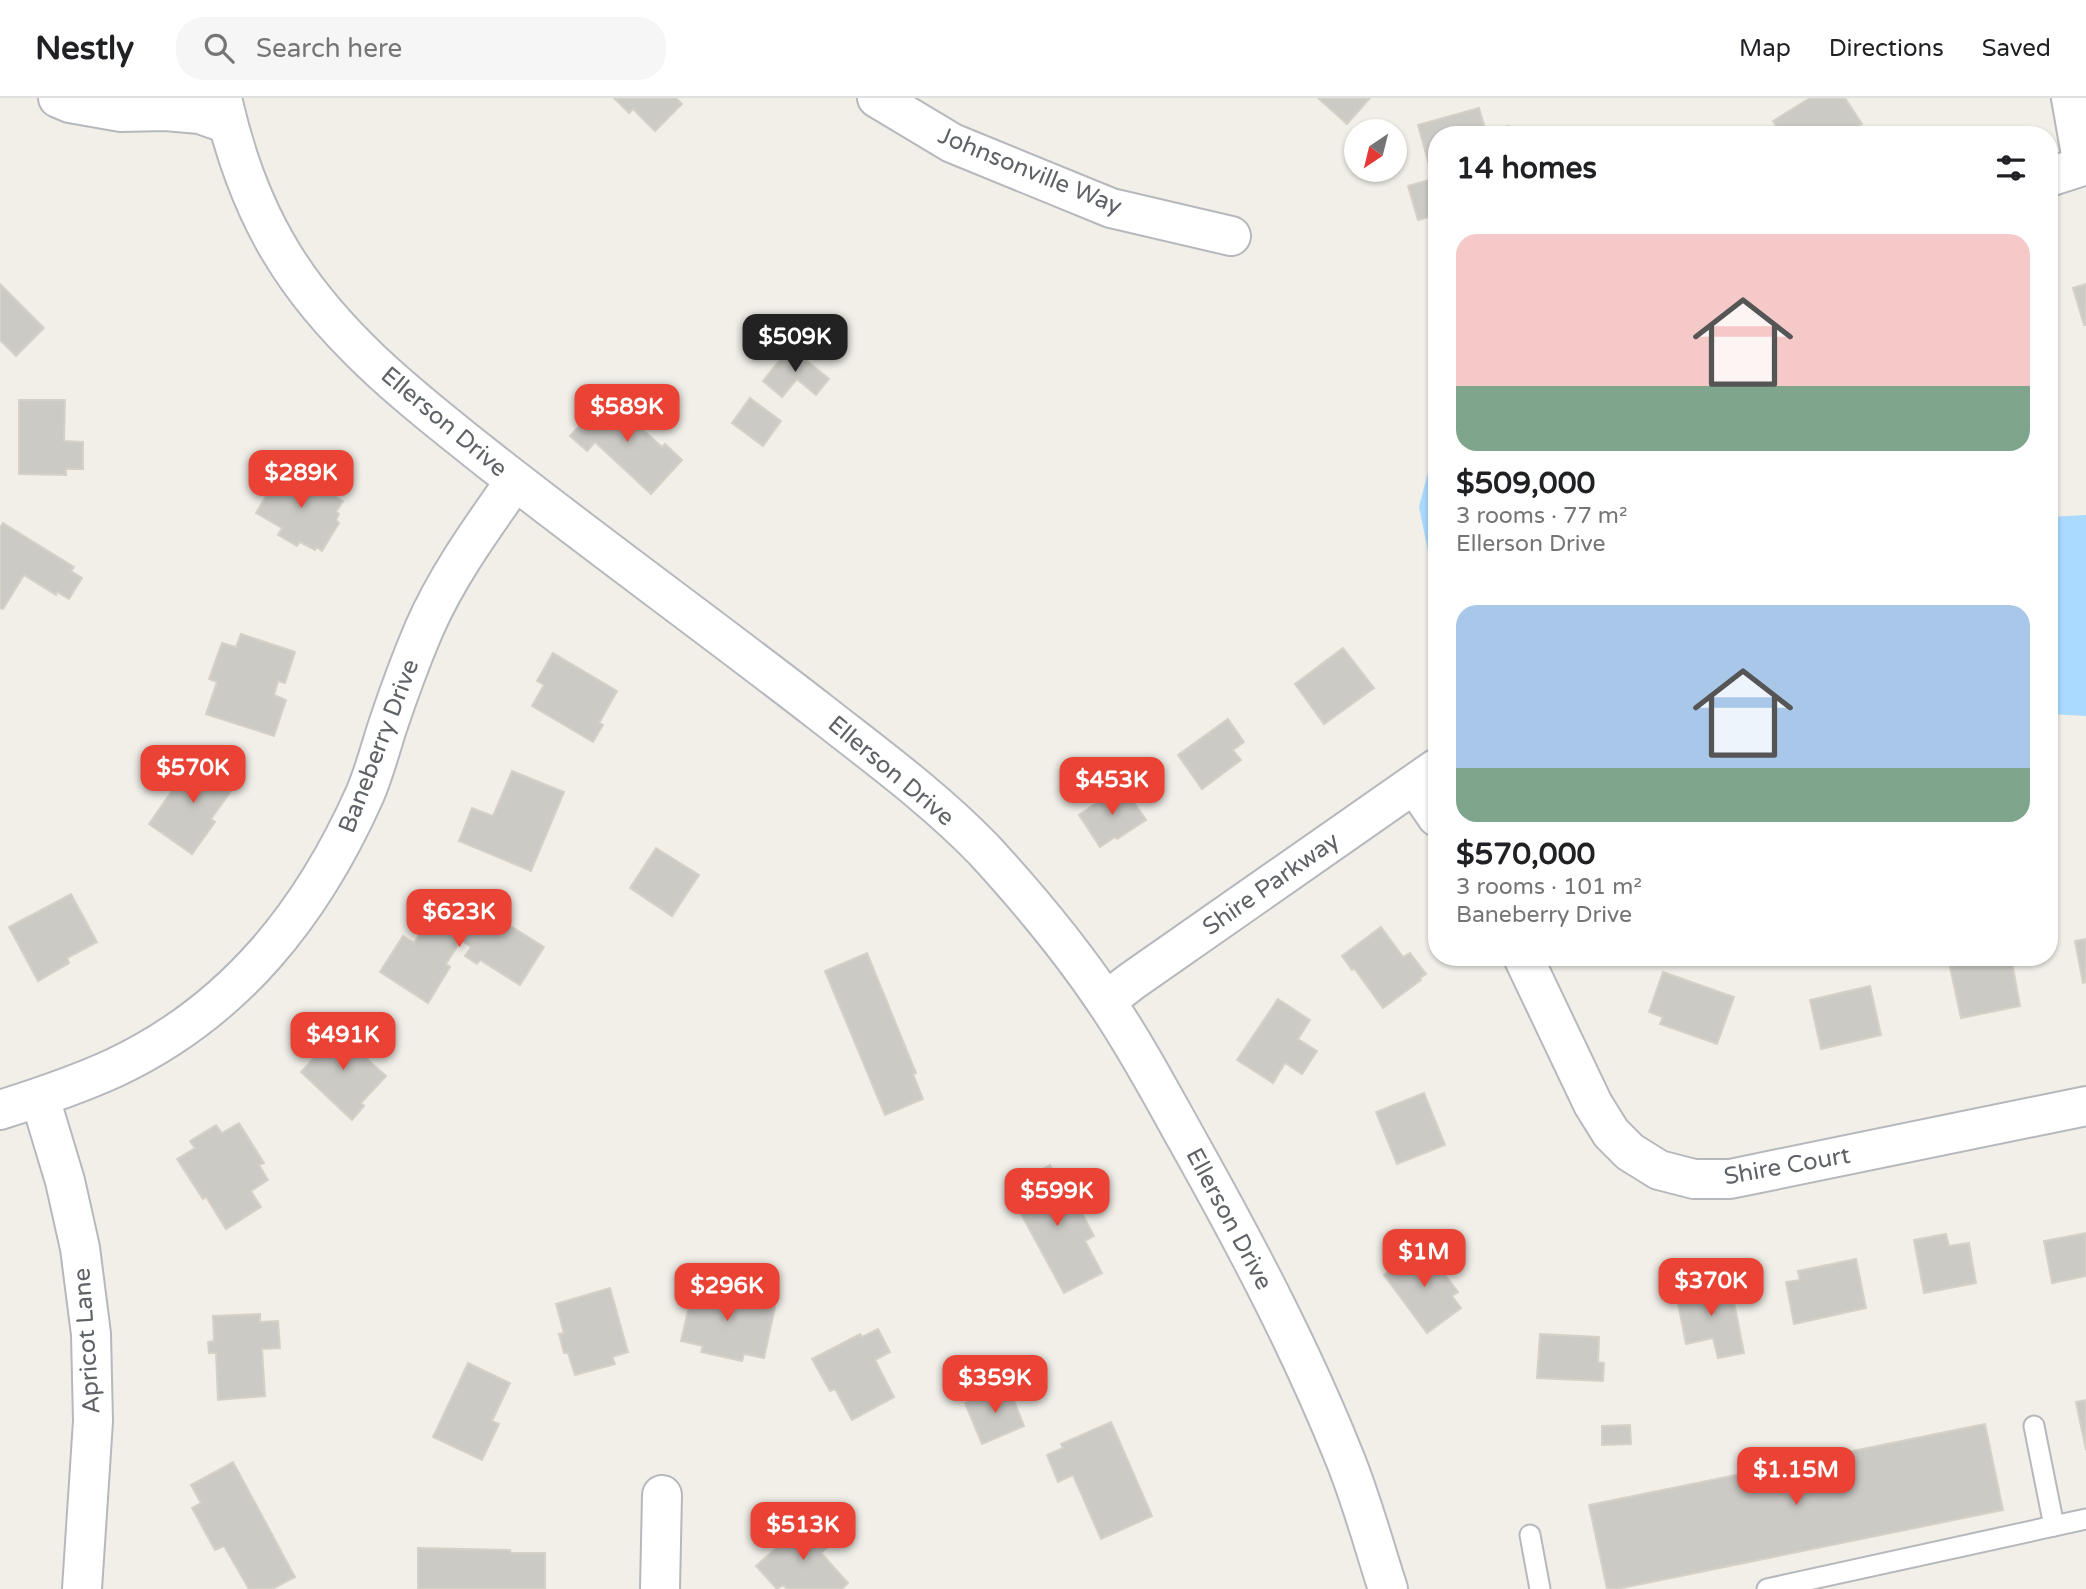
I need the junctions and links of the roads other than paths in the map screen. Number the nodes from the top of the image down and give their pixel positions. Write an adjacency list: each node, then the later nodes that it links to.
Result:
1 (58, 98): 4 (street)
2 (877, 98): 6 (street, Johnsonville Way)
3 (2071, 98): 5 (street)
4 (225, 111): 7 (street, Ellerson Drive)
5 (2073, 170)
6 (1231, 236)
7 (515, 481): 10 (street, Ellerson Drive); 11 (street, Baneberry Drive)
8 (1426, 776): 10 (street, Shire Parkway)
9 (1527, 966): 12 (street, Shire Court)
10 (1106, 1001): 21 (street, Ellerson Drive)
11 (40, 1098): 13 (street, Baneberry Drive); 19 (street, Apricot Lane)
12 (2086, 1106)
13 (0, 1110)
14 (2034, 1426): 17 (lane)
15 (662, 1495): 20 (street)
16 (2086, 1519): 17 (lane)
17 (2054, 1526): 23 (lane)
18 (1530, 1535): 22 (lane)
19 (82, 1589)
20 (660, 1589)
21 (1388, 1589)
22 (1540, 1589)
23 (1767, 1589)

